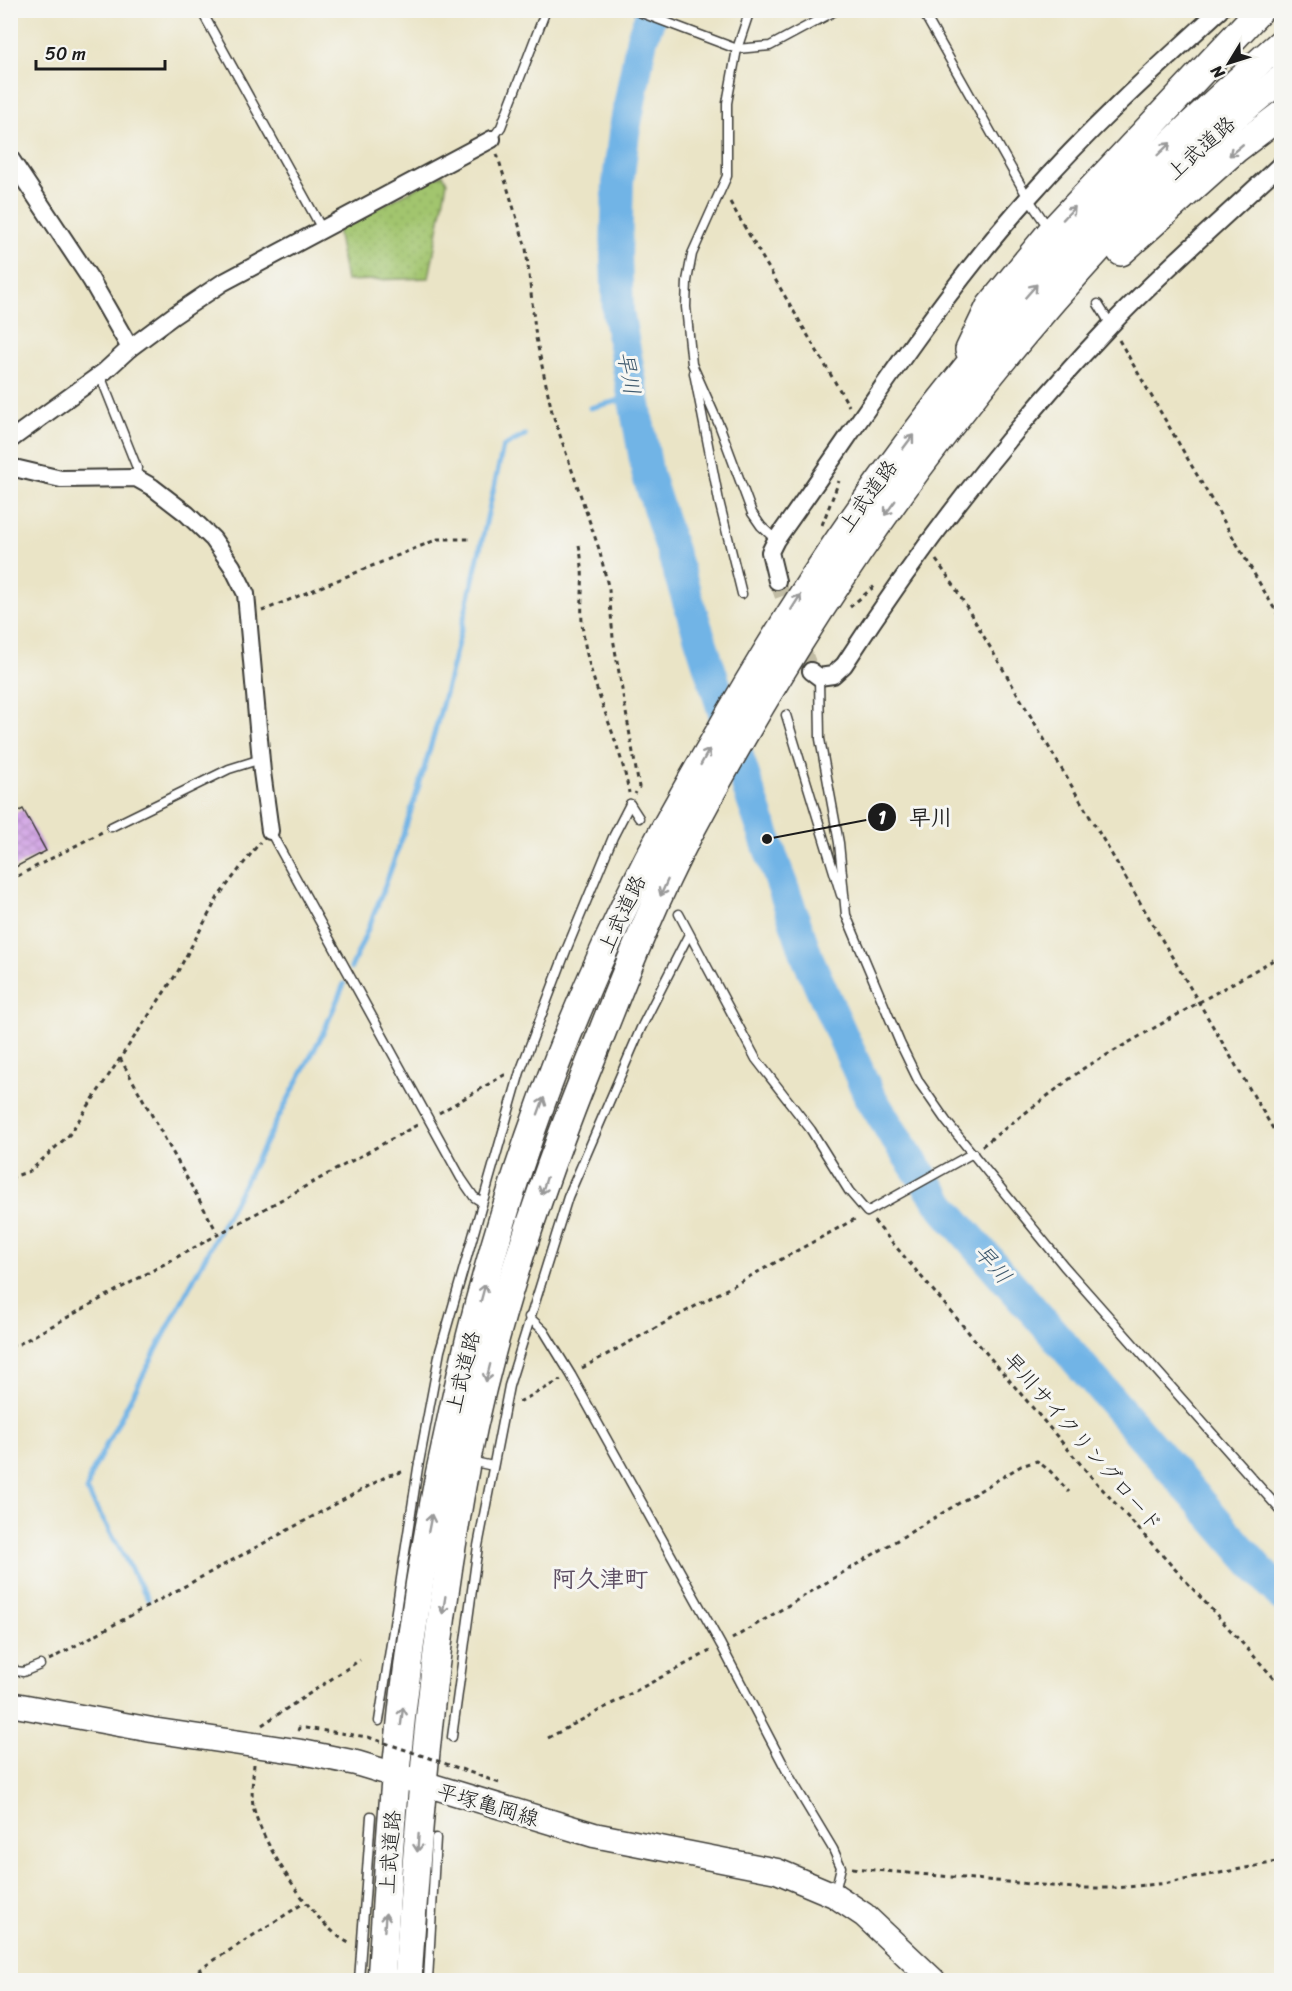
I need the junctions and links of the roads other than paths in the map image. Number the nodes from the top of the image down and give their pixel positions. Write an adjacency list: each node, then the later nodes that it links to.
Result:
1 (201, 10): 18 (lane)
2 (546, 10): 13 (lane)
3 (634, 10): 10 (lane)
4 (750, 10): 10 (lane)
5 (837, 10): 10 (lane)
6 (922, 10): 16 (lane)
7 (1220, 10): 16 (street)
8 (1260, 10): 24 (highway, one-way to 8)
9 (1281, 42): 24 (highway, 上武道路, one-way to 9)
10 (737, 48): 22 (lane)
11 (1281, 78): 25 (highway, 上武道路)
12 (1281, 114): 25 (highway, one-way to 25)
13 (492, 139): 18 (street)
14 (10, 158): 21 (street)
15 (1281, 163): 20 (street)
16 (1028, 198): 17 (lane); 29 (street)
17 (1043, 220)
18 (322, 229): 21 (street)
19 (1098, 304): 20 (lane)
20 (1111, 325): 32 (street)
21 (130, 348): 23 (street)
22 (692, 364): 29 (lane); 31 (lane)
23 (100, 375): 26 (street); 28 (lane)
24 (954, 381): 47 (highway, 上武道路, one-way to 24)
25 (948, 429): 44 (highway, 上武道路, one-way to 44)
26 (10, 440)
27 (10, 467): 28 (street)
28 (136, 478): 34 (street)
29 (776, 540): 30 (street)
30 (777, 581)
31 (742, 594)
32 (815, 674): 39 (lane)
33 (786, 715): 39 (lane)
34 (261, 759): 36 (lane); 37 (street)
35 (639, 818): 42 (lane)
36 (111, 827)
37 (270, 831): 42 (lane)
38 (679, 914): 40 (lane)
39 (846, 915): 41 (lane)
40 (689, 933): 41 (lane); 43 (lane)
41 (971, 1154): 46 (lane)
42 (482, 1202): 47 (lane)
43 (529, 1317): 45 (lane); 57 (lane)
44 (467, 1461): 45 (lane); 54 (highway, 上武道路, one-way to 54)
45 (493, 1466): 52 (lane)
46 (1281, 1512)
47 (400, 1641): 51 (lane); 53 (highway, 上武道路, one-way to 47)
48 (10, 1664): 49 (lane)
49 (40, 1665)
50 (10, 1704): 53 (main road, 平塚亀岡線)
51 (379, 1721)
52 (452, 1737)
53 (395, 1774): 54 (main road, 平塚亀岡線); 60 (highway, 上武道路, one-way to 53)
54 (422, 1785): 57 (main road, 平塚亀岡線); 58 (highway, 上武道路, one-way to 58)
55 (371, 1816): 59 (lane)
56 (436, 1838): 58 (lane)
57 (834, 1895): 62 (main road, 平塚亀岡線)
58 (415, 1964): 61 (lane)
59 (359, 1980)
60 (381, 1980)
61 (428, 1980)
62 (933, 1980)

